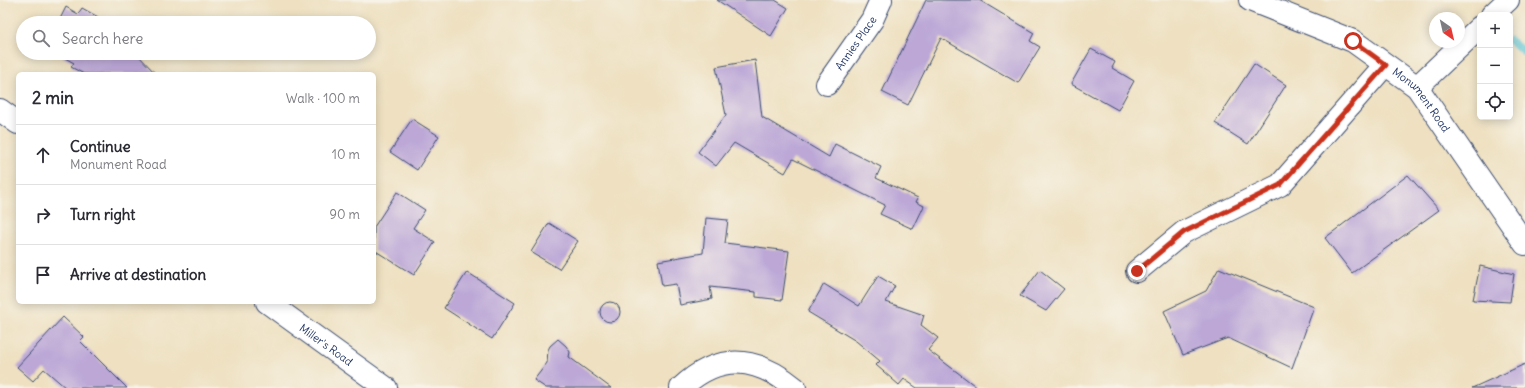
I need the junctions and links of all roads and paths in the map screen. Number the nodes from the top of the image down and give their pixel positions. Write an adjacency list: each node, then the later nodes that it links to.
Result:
1 (881, 0): 7 (street, Annies Place)
2 (1250, 0): 6 (street, Monument Road)
3 (1508, 0): 4 (street)
4 (1495, 12)
5 (1477, 30): 8 (street)
6 (1386, 65): 8 (street, Monument Road); 12 (street)
7 (826, 84)
8 (1417, 87): 11 (street, Monument Road)
9 (0, 110): 10 (street)
10 (16, 122)
11 (1525, 244)
12 (1137, 271)
13 (270, 304): 14 (street, Miller's Road)
14 (386, 388)
15 (681, 388): 16 (street)
16 (794, 388)

